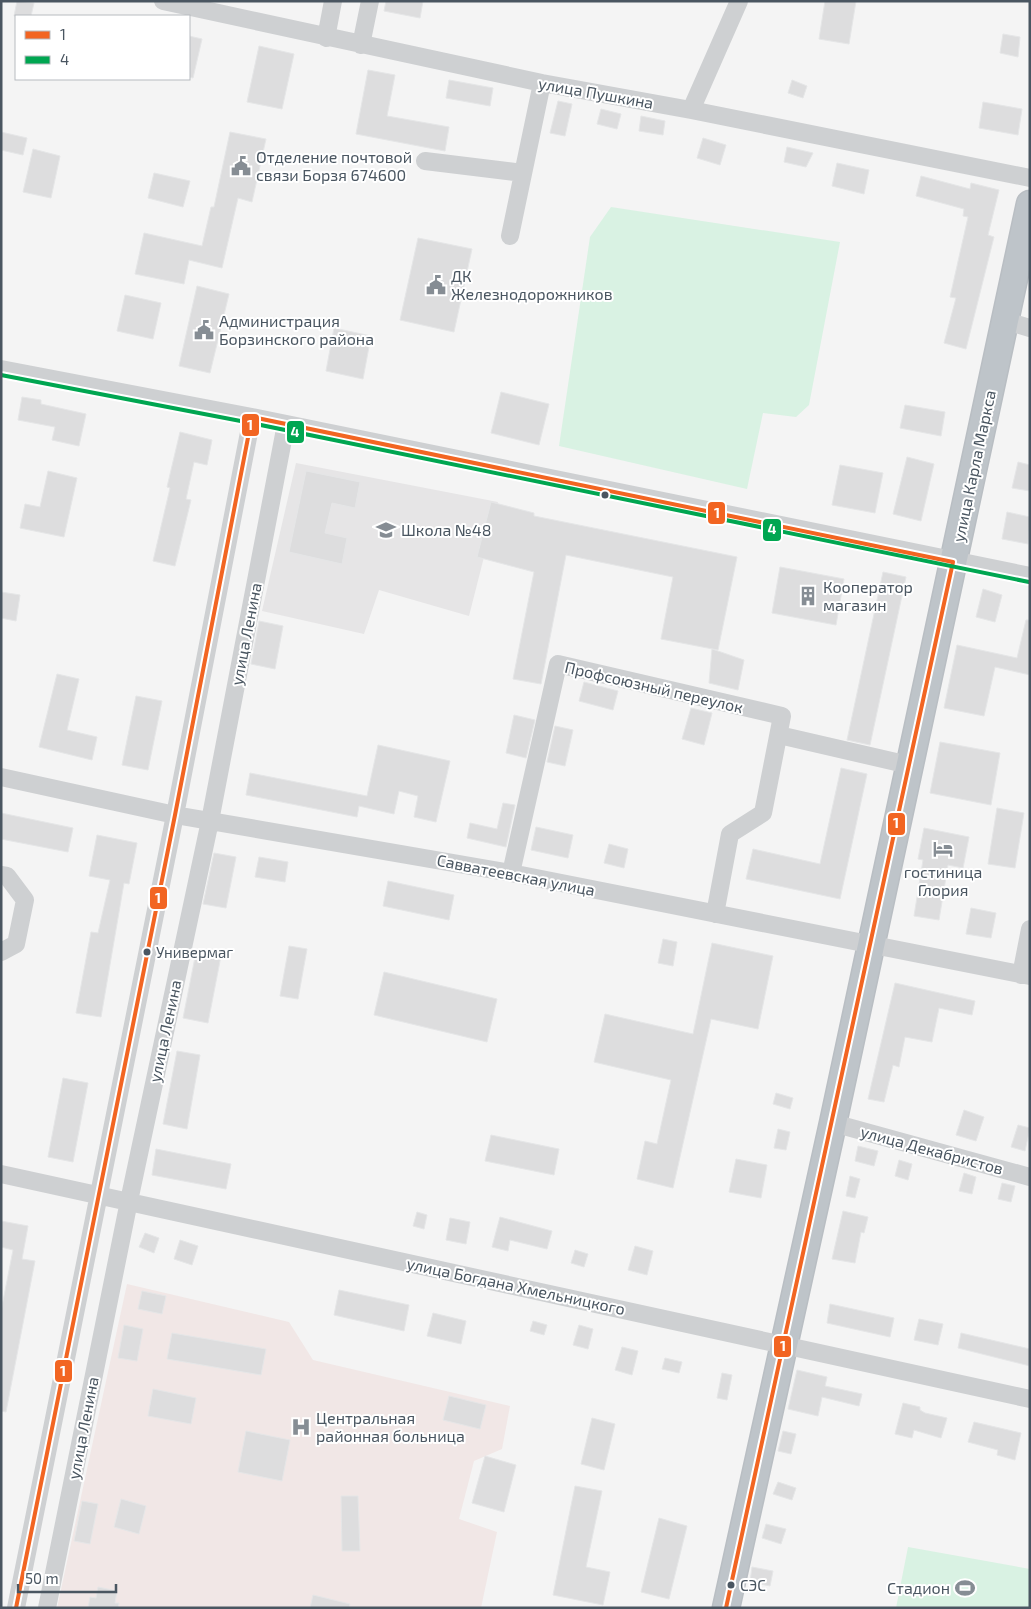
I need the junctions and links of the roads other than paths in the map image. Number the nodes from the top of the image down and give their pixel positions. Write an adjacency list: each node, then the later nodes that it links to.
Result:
1 (163, 1): 5 (street, улица Пушкина)
2 (333, 1): 6 (street)
3 (370, 1): 7 (street)
4 (739, 1): 9 (street)
5 (224, 7): 6 (street, улица Пушкина)
6 (326, 38): 7 (street, улица Пушкина)
7 (361, 45): 8 (street, улица Пушкина)
8 (542, 83): 9 (street, улица Пушкина); 11 (street)
9 (691, 110): 12 (street, улица Пушкина)
10 (425, 161): 11 (street)
11 (523, 174): 14 (street)
12 (1030, 178)
13 (1030, 204): 15 (highway, улица Карла Маркса)
14 (510, 236)
15 (1018, 324): 19 (highway, улица Карла Маркса)
16 (1, 369): 17 (street)
17 (252, 417): 18 (street); 24 (street, улица Ленина)
18 (286, 424): 19 (street); 25 (street, улица Ленина)
19 (953, 562): 20 (street); 22 (highway, улица Карла Маркса)
20 (1030, 576)
21 (779, 735): 22 (street); 26 (street, Профсоюзный переулок); 28 (street)
22 (909, 765): 30 (highway, улица Карла Маркса)
23 (1, 777): 24 (street, Савватеевская улица)
24 (175, 815): 25 (street, Савватеевская улица); 36 (street, улица Ленина)
25 (210, 822): 26 (street, Савватеевская улица); 37 (street, улица Ленина)
26 (511, 873): 28 (street, Савватеевская улица)
27 (1, 875): 31 (street)
28 (715, 914): 30 (street, Савватеевская улица)
29 (1030, 929): 32 (street)
30 (872, 945): 32 (street, Савватеевская улица); 33 (highway, улица Карла Маркса)
31 (1, 952)
32 (1025, 976)
33 (834, 1122): 35 (street, улица Декабристов); 38 (highway, улица Карла Маркса)
34 (1, 1174): 36 (street, улица Богдана Хмельницкого)
35 (1030, 1176)
36 (98, 1194): 37 (street, улица Богдана Хмельницкого); 40 (street, улица Ленина)
37 (129, 1201): 38 (street, улица Богдана Хмельницкого); 41 (street, улица Ленина)
38 (785, 1345): 39 (street, улица Богдана Хмельницкого); 42 (highway, улица Карла Маркса)
39 (1030, 1399)
40 (16, 1608)
41 (47, 1608)
42 (726, 1608)

